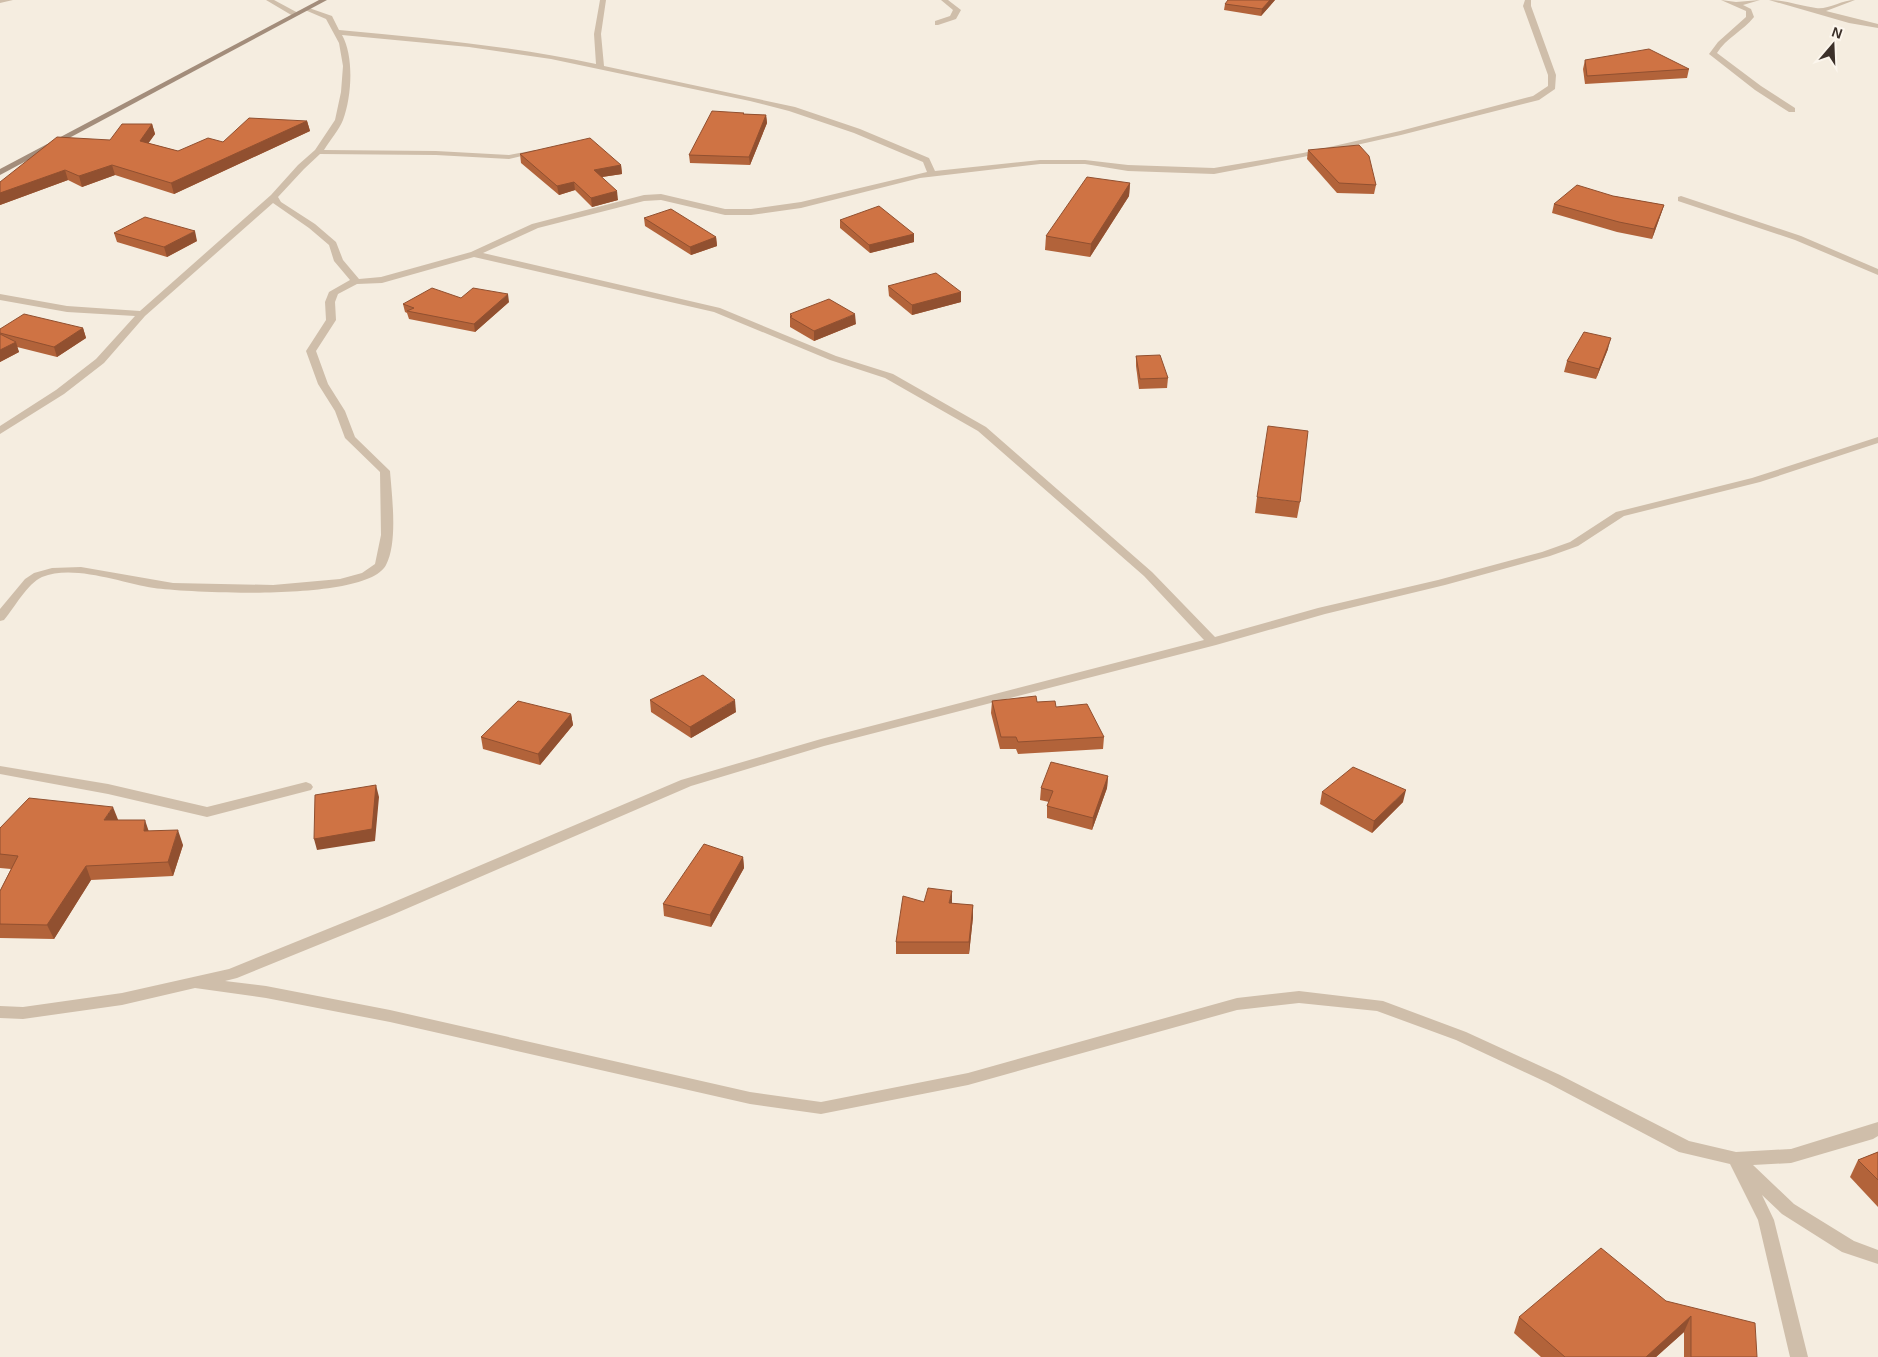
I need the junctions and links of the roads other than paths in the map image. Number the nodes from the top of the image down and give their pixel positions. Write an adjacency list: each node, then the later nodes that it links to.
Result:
1 (10, 0): 11 (street)
2 (269, 0): 15 (street)
3 (324, 0): 13 (main road)
4 (603, 0): 19 (street)
5 (944, 0): 16 (street)
6 (1528, 0): 24 (street)
7 (1724, 0): 12 (street)
8 (1757, 0): 12 (street)
9 (1772, 0): 14 (street)
10 (1852, 0): 14 (street)
11 (0, 2)
12 (1738, 4): 20 (street)
13 (307, 9): 15 (main road); 18 (street)
14 (1819, 11): 17 (street)
15 (296, 14): 23 (main road)
16 (938, 23)
17 (1878, 26)
18 (338, 32): 19 (street); 22 (street)
19 (600, 67): 24 (street)
20 (1792, 110)
21 (546, 150): 22 (street)
22 (318, 152): 25 (street)
23 (0, 172)
24 (932, 174): 27 (street)
25 (274, 197): 29 (street); 31 (street)
26 (1681, 199): 28 (street)
27 (474, 254): 29 (street); 35 (street)
28 (1878, 272)
29 (356, 281): 34 (street)
30 (0, 297): 31 (street)
31 (142, 314): 32 (street)
32 (0, 431)
33 (1878, 440): 35 (street)
34 (0, 617)
35 (1212, 642): 38 (street)
36 (0, 770): 37 (street)
37 (306, 787)
38 (190, 983): 39 (street); 41 (street)
39 (0, 1012)
40 (1878, 1129): 41 (street)
41 (1736, 1159): 42 (street); 43 (street)
42 (1878, 1257)
43 (1799, 1357)

